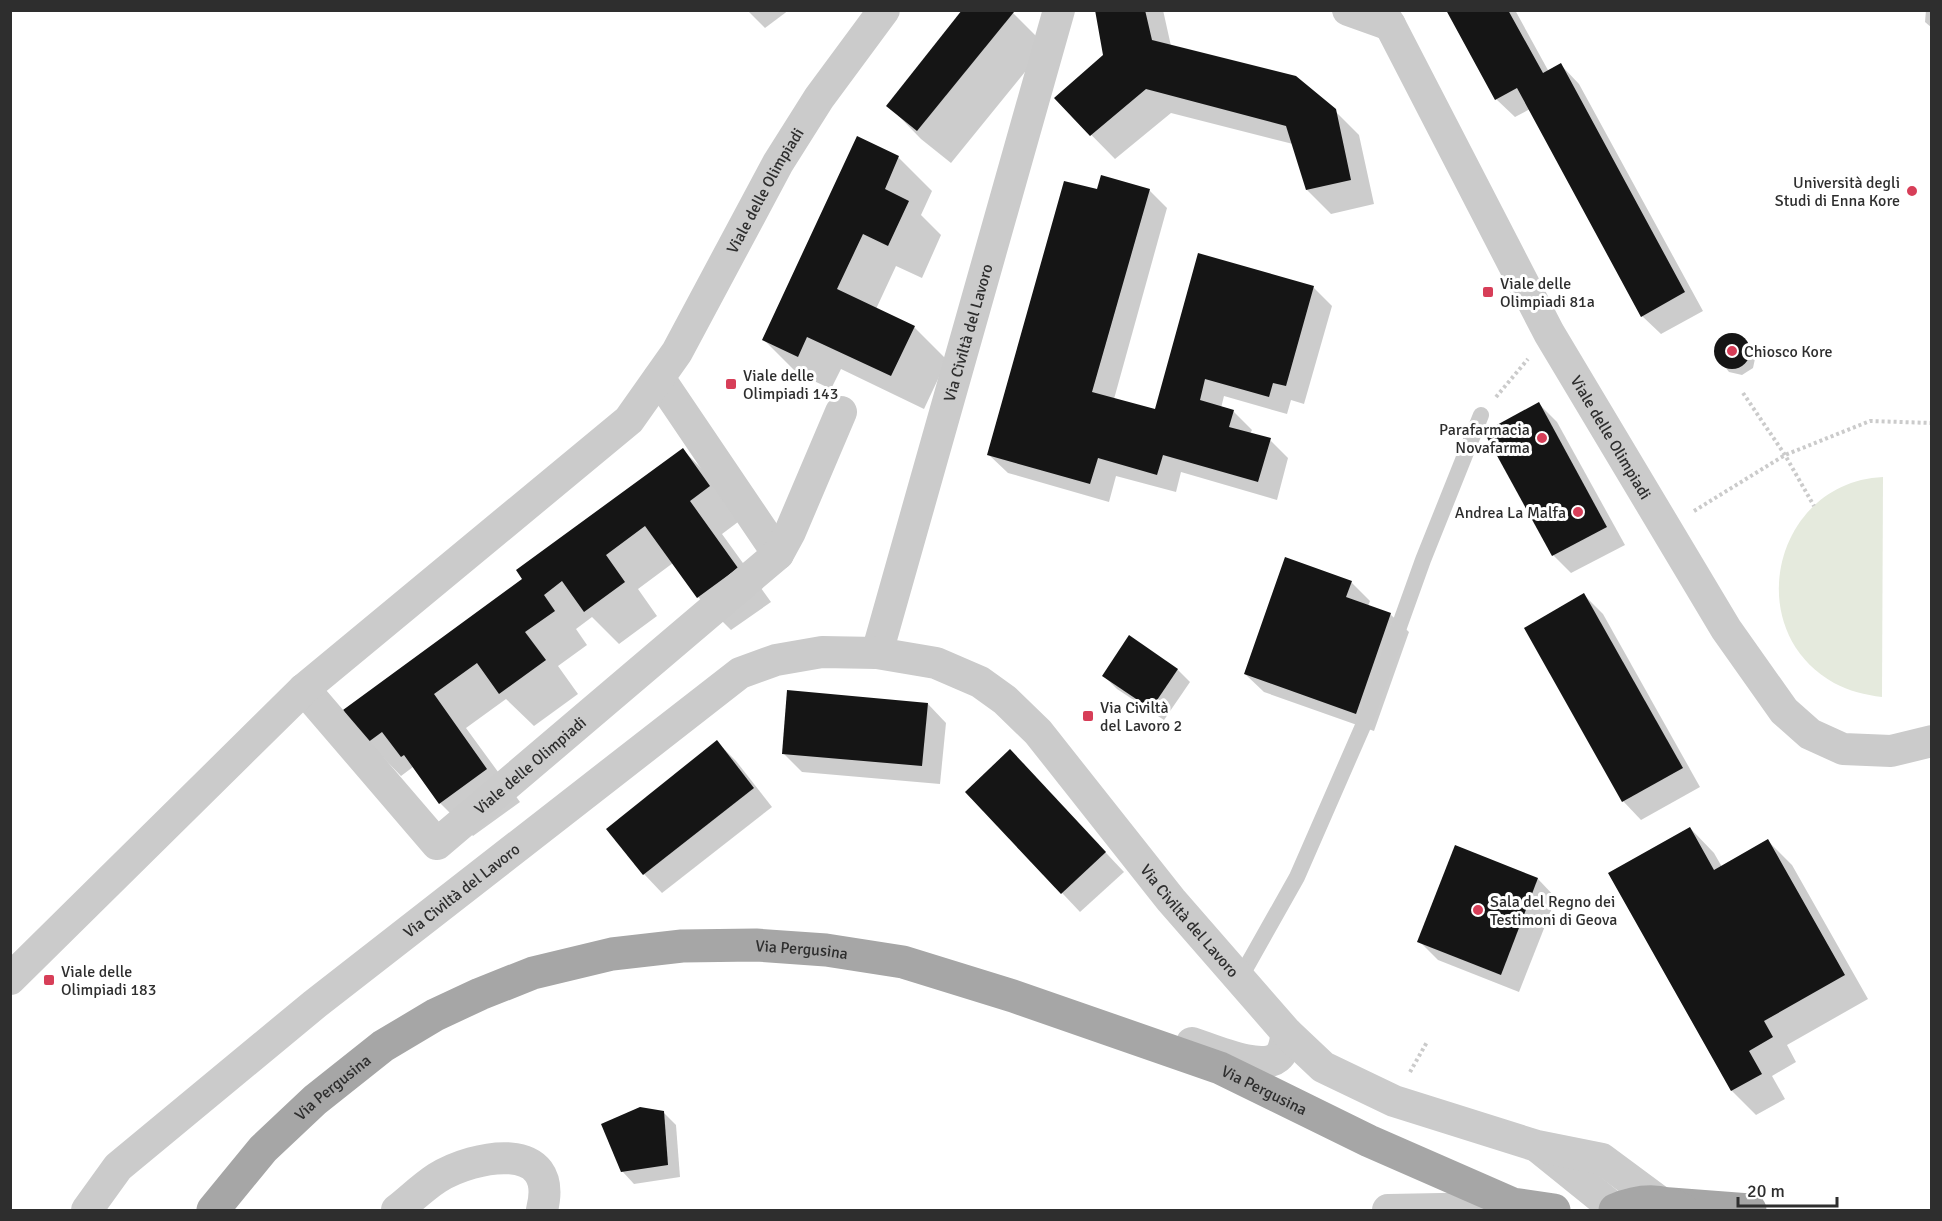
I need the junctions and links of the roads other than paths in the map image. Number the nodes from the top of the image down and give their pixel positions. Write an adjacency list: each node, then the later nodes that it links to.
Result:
1 (884, 10): 5 (street, Viale delle Olimpiadi)
2 (1059, 10): 9 (street, Via Civiltà del Lavoro)
3 (1348, 10): 4 (street)
4 (1385, 18): 11 (street, Viale delle Olimpiadi)
5 (658, 378): 8 (street); 10 (street, Viale delle Olimpiadi)
6 (841, 412): 8 (street, Viale delle Olimpiadi)
7 (1481, 415): 13 (lane)
8 (778, 554): 10 (street, Viale delle Olimpiadi)
9 (877, 653): 13 (street, Via Civiltà del Lavoro); 20 (street, Via Civiltà del Lavoro)
10 (304, 689): 12 (street, Viale delle Olimpiadi)
11 (1932, 741)
12 (10, 979)
13 (1239, 980): 15 (street, Via Civiltà del Lavoro)
14 (1013, 996): 15 (street); 17 (main road, Via Pergusina); 21 (main road, Via Pergusina)
15 (1287, 1033): 16 (street, Via Civiltà del Lavoro)
16 (1537, 1146): 18 (street); 26 (street)
17 (1437, 1170): 19 (main road); 25 (main road)
18 (1671, 1205): 26 (main road); 27 (main road)
19 (1496, 1209): 24 (street)
20 (87, 1210)
21 (213, 1210)
22 (397, 1210): 23 (street)
23 (542, 1210)
24 (1388, 1210)
25 (1554, 1210)
26 (1615, 1210)
27 (1750, 1210)

